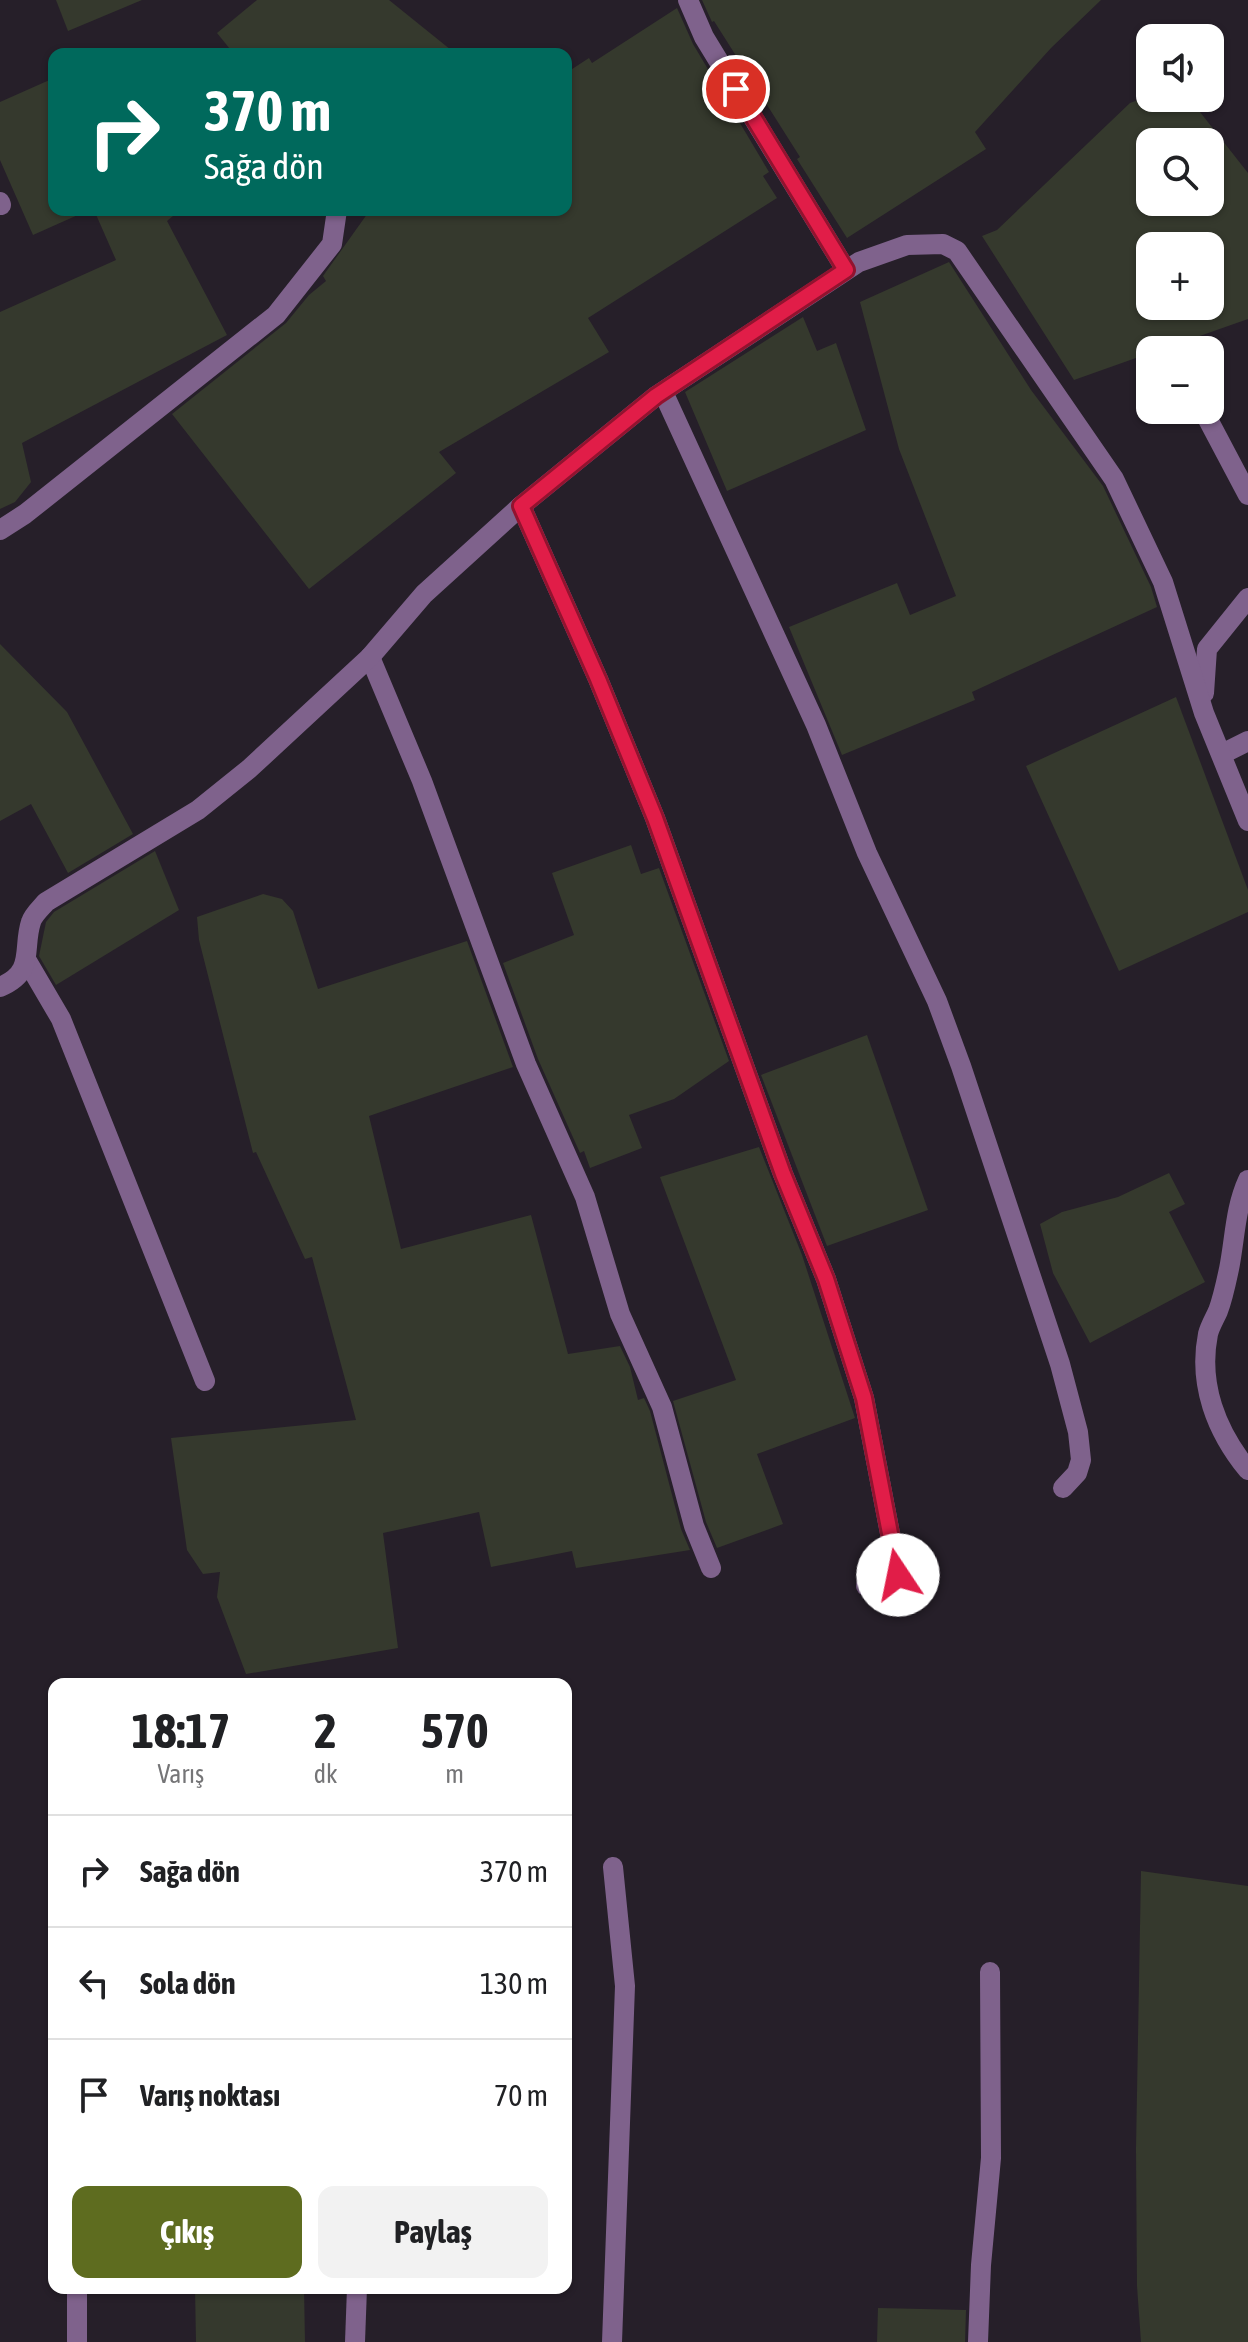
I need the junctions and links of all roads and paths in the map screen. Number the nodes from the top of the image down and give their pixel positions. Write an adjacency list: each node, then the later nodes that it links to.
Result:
1 (688, 0): 3 (street)
2 (336, 216): 8 (street)
3 (846, 270): 4 (street); 11 (street)
4 (663, 392): 7 (street); 20 (street)
5 (1210, 424): 6 (street)
6 (1248, 495)
7 (521, 506): 10 (street); 22 (street)
8 (0, 530)
9 (1248, 598): 11 (street)
10 (370, 657): 15 (street); 21 (street)
11 (1204, 713): 13 (street)
12 (1248, 741): 13 (street)
13 (1222, 754): 14 (street)
14 (1248, 821)
15 (27, 961): 16 (street); 18 (street)
16 (0, 987)
17 (1248, 1180): 19 (street)
18 (205, 1381)
19 (1248, 1470)
20 (1063, 1488)
21 (711, 1568)
22 (866, 1586)
23 (613, 1867): 29 (street)
24 (990, 1972): 30 (street)
25 (77, 2294): 27 (street)
26 (357, 2294): 28 (street)
27 (77, 2342)
28 (355, 2342)
29 (612, 2342)
30 (978, 2342)

